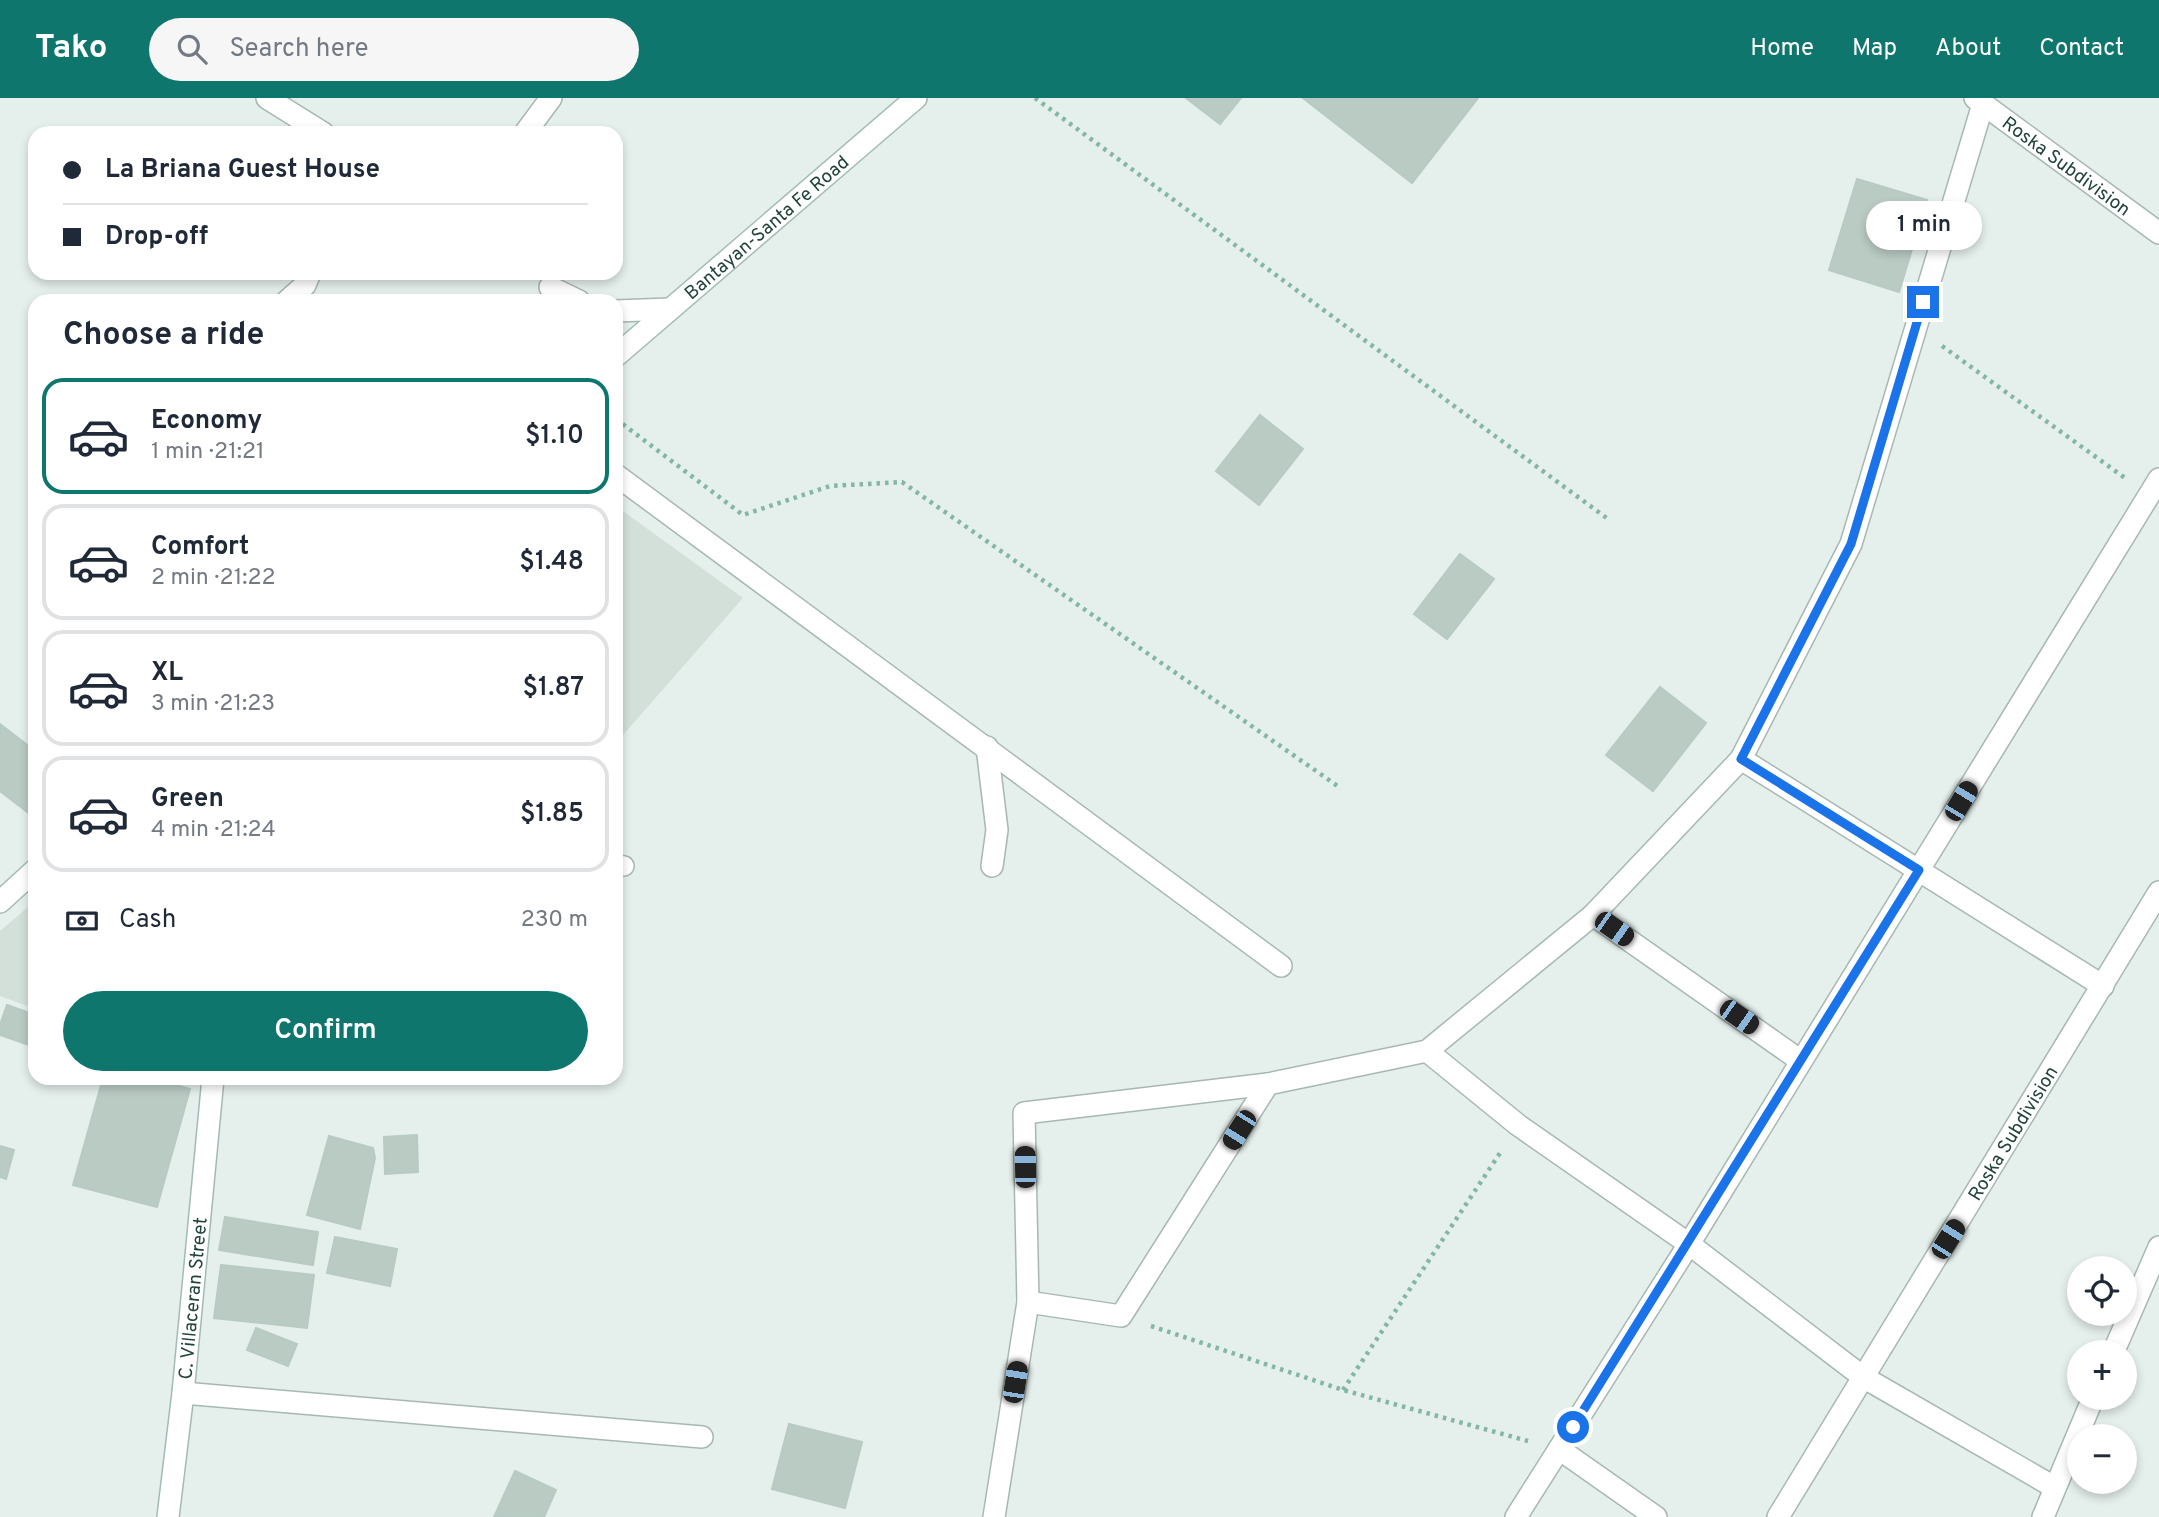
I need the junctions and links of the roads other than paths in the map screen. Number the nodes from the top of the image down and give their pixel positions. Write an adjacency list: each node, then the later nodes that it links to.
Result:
1 (267, 98): 5 (street)
2 (551, 98): 6 (street)
3 (916, 98): 10 (street, Bantayan-Santa Fe Road)
4 (1979, 101): 7 (street, Roska Subdivision); 16 (street)
5 (311, 126)
6 (530, 126)
7 (2159, 233)
8 (307, 280): 9 (street)
9 (295, 294)
10 (669, 309): 11 (street); 12 (street, Bantayan-Santa Fe Road)
11 (623, 311)
12 (623, 350)
13 (623, 480): 15 (street)
14 (2154, 487): 18 (street)
15 (986, 747): 17 (street); 23 (street)
16 (1741, 759): 18 (street); 22 (street)
17 (992, 866)
18 (1919, 870): 24 (street); 26 (street)
19 (28, 876): 21 (street)
20 (2159, 892): 24 (street, Roska Subdivision)
21 (0, 902)
22 (1593, 915): 25 (street); 26 (street)
23 (1281, 966)
24 (2103, 986): 33 (street, Roska Subdivision)
25 (1427, 1051): 27 (street); 29 (street)
26 (1801, 1061): 29 (street)
27 (1268, 1084): 31 (street); 31 (street)
28 (212, 1085): 34 (street, C. Villaceran Street)
29 (1689, 1244): 33 (street); 37 (street)
30 (2159, 1247): 32 (street)
31 (1028, 1302): 40 (street)
32 (2119, 1340)
33 (1863, 1377): 38 (street); 43 (street, Roska Subdivision)
34 (183, 1393): 36 (street); 39 (street, C. Villaceran Street)
35 (2088, 1410): 38 (street)
36 (702, 1437)
37 (1559, 1450): 41 (street); 42 (street)
38 (2054, 1487): 44 (street)
39 (168, 1517)
40 (994, 1517)
41 (1516, 1517)
42 (1656, 1517)
43 (1778, 1517)
44 (2043, 1517)

